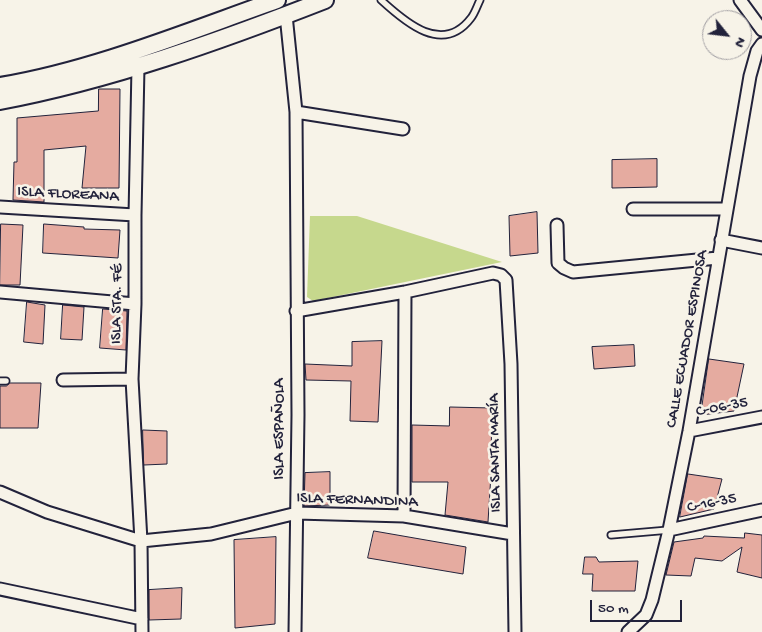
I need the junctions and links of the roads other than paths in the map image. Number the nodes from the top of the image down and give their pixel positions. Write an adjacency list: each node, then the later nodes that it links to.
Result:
1 (277, 0): 9 (main road)
2 (325, 0): 6 (main road)
3 (382, 0): 4 (lane)
4 (480, 0)
5 (740, 0): 7 (street)
6 (286, 15): 10 (main road); 13 (street, ISLA ESPAÑOLA)
7 (762, 30)
8 (762, 44): 17 (street, CALLE ECUADOR ESPINOSA)
9 (134, 50): 10 (street, ISLA STA. FÉ); 11 (main road)
10 (138, 67): 12 (main road); 18 (street, ISLA STA. FÉ)
11 (0, 86)
12 (0, 101)
13 (296, 112): 14 (street); 26 (street, ISLA ESPAÑOLA)
14 (403, 129)
15 (0, 207): 18 (street, ISLA FLOREANA)
16 (633, 209): 17 (street)
17 (727, 209): 20 (street, CALLE ECUADOR ESPINOSA)
18 (135, 215): 25 (street, ISLA STA. FÉ)
19 (557, 225): 22 (street)
20 (721, 240): 21 (street); 22 (street, CALLE ECUADOR ESPINOSA)
21 (762, 248)
22 (718, 258): 30 (street, CALLE ECUADOR ESPINOSA)
23 (0, 292): 25 (street)
24 (405, 292): 26 (street); 34 (street); 36 (street, ISLA SANTA MARÍA)
25 (135, 304): 27 (street, ISLA STA. FÉ)
26 (296, 312): 33 (street, ISLA ESPAÑOLA)
27 (132, 379): 28 (street); 38 (street, ISLA STA. FÉ)
28 (63, 380)
29 (762, 417): 30 (street, C-06-35)
30 (689, 431): 35 (street, CALLE ECUADOR ESPINOSA)
31 (0, 492): 38 (street, ISLA FERNANDINA)
32 (762, 510): 35 (street, C-16-35)
33 (297, 513): 34 (street, ISLA FERNANDINA); 38 (street, ISLA FERNANDINA); 42 (street, ISLA ESPAÑOLA)
34 (404, 516): 36 (street, ISLA FERNANDINA)
35 (669, 530): 37 (lane); 44 (street, CALLE ECUADOR ESPINOSA)
36 (513, 534): 43 (street, ISLA SANTA MARÍA)
37 (610, 535)
38 (141, 541): 40 (street, ISLA STA. FÉ)
39 (0, 588): 40 (street)
40 (142, 620): 41 (street, ISLA STA. FÉ)
41 (142, 632)
42 (295, 632)
43 (515, 632)
44 (628, 632)

